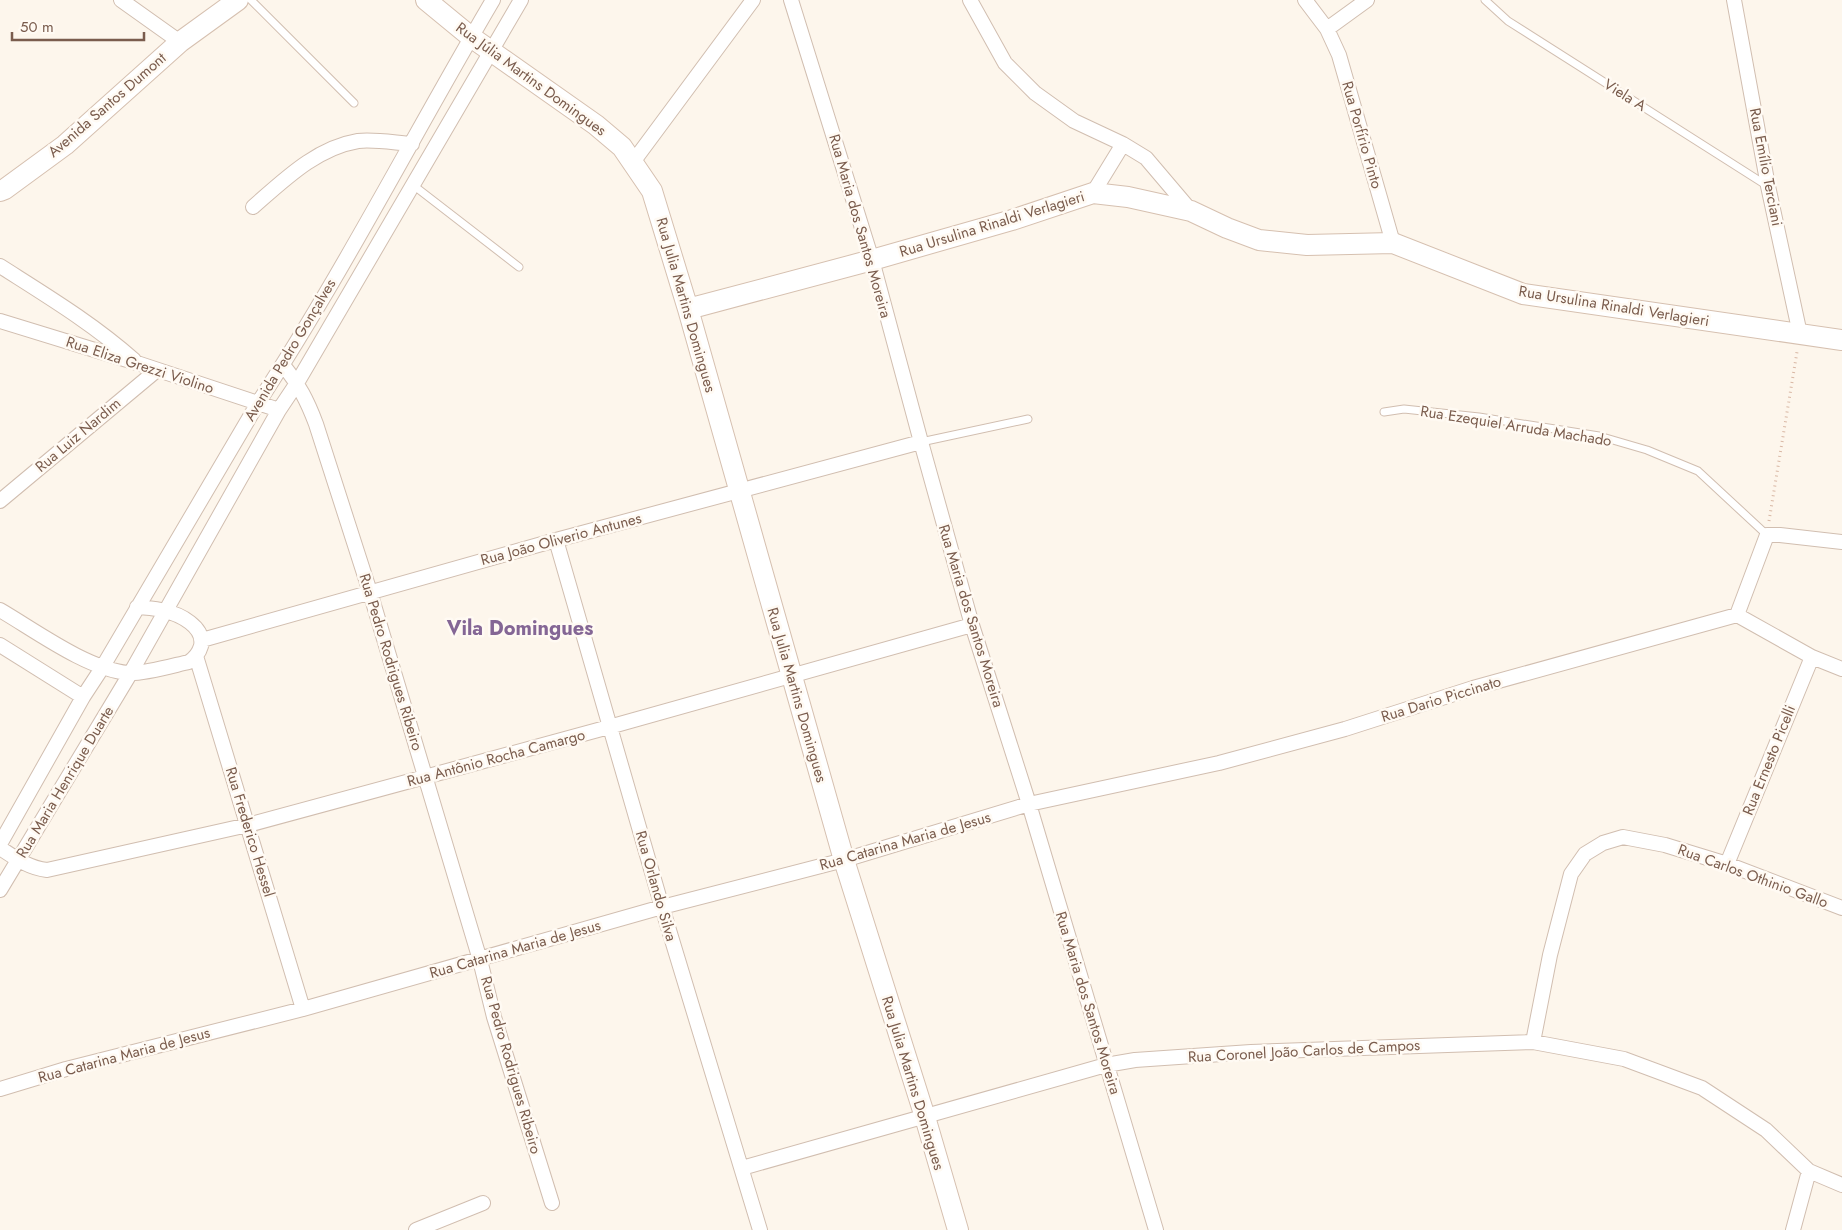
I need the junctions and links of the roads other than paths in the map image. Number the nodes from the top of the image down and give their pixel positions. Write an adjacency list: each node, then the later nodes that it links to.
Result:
1 (121, 0): 16 (street)
2 (238, 0): 16 (street, Avenida Santos Dumont)
3 (251, 0): 18 (lane)
4 (426, 0): 15 (street, Rua Júlia Martins Domingues)
5 (492, 0): 15 (street, Avenida Pedro Gonçalves)
6 (522, 0): 17 (street, Avenida Pedro Gonçalves)
7 (753, 0): 21 (street)
8 (791, 0): 29 (street, Rua Maria dos Santos Moreira)
9 (970, 0): 20 (street)
10 (1305, 0): 14 (street, Rua Porfírio Pinto)
11 (1367, 0): 14 (street)
12 (1485, 0): 23 (lane, Viela A)
13 (1734, 0): 23 (street, Rua Emílio Terciani)
14 (1326, 29): 28 (street, Rua Porfírio Pinto)
15 (471, 37): 17 (street, Rua Júlia Martins Domingues); 19 (street, Avenida Pedro Gonçalves)
16 (180, 42): 24 (street, Avenida Santos Dumont)
17 (492, 50): 21 (street, Rua Júlia Martins Domingues); 22 (street, Avenida Pedro Gonçalves)
18 (354, 103)
19 (412, 144): 26 (street); 37 (street, Avenida Pedro Gonçalves)
20 (1123, 144): 25 (street); 27 (street)
21 (634, 162): 32 (street, Rua Julia Martins Domingues)
22 (413, 185): 31 (lane); 39 (street, Avenida Pedro Gonçalves)
23 (1768, 186): 34 (street, Rua Emílio Terciani)
24 (0, 191)
25 (1093, 194): 27 (street, Rua Ursulina Rinaldi Verlagieri); 29 (street, Rua Ursulina Rinaldi Verlagieri)
26 (253, 207)
27 (1191, 211): 28 (street, Rua Ursulina Rinaldi Verlagieri)
28 (1393, 243): 34 (street, Rua Ursulina Rinaldi Verlagieri)
29 (872, 260): 32 (street, Rua Ursulina Rinaldi Verlagieri); 44 (street, Rua Maria dos Santos Moreira)
30 (0, 266): 36 (street)
31 (518, 266)
32 (688, 309): 45 (street, Rua Julia Martins Domingues)
33 (0, 321): 36 (street, Rua Eliza Grezzi Violino)
34 (1800, 334): 35 (street, Rua Ursulina Rinaldi Verlagieri)
35 (1842, 340)
36 (137, 363): 38 (street, Rua Eliza Grezzi Violino)
37 (283, 365): 39 (street, Rua Pedro Rodrigues Ribeiro); 40 (street, Avenida Pedro Gonçalves)
38 (157, 370): 40 (street, Rua Eliza Grezzi Violino); 46 (street, Rua Luiz Nardim)
39 (297, 383): 41 (street, Avenida Pedro Gonçalves); 50 (street, Rua Pedro Rodrigues Ribeiro)
40 (258, 403): 41 (street, Rua Eliza Grezzi Violino); 51 (street, Avenida Pedro Gonçalves)
41 (278, 410): 53 (street, Avenida Pedro Gonçalves)
42 (1384, 412): 47 (lane, Rua Ezequiel Arruda Machado)
43 (1028, 419): 44 (lane)
44 (920, 442): 45 (street, Rua João Oliverio Antunes); 55 (street, Rua Maria dos Santos Moreira)
45 (739, 491): 48 (street, Rua João Oliverio Antunes); 63 (street, Rua Julia Martins Domingues)
46 (2, 497)
47 (1767, 535): 49 (street); 54 (street)
48 (556, 540): 50 (street, Rua João Oliverio Antunes); 65 (street, Rua Orlando Silva)
49 (1842, 542)
50 (370, 592): 56 (street, Rua João Oliverio Antunes); 66 (street, Rua Pedro Rodrigues Ribeiro)
51 (136, 607): 53 (street); 60 (street, Avenida Pedro Gonçalves)
52 (0, 610): 60 (street)
53 (164, 610): 56 (street); 62 (street, Avenida Pedro Gonçalves)
54 (1737, 615): 59 (street); 67 (street, Rua Dario Piccinato)
55 (972, 625): 63 (street, Rua Antônio Rocha Camargo); 67 (street, Rua Maria dos Santos Moreira)
56 (202, 640): 58 (street)
57 (0, 645): 64 (street)
58 (196, 656): 62 (street); 68 (street, Rua Frederico Hessel)
59 (1812, 657): 61 (street); 72 (street, Rua Ernesto Picelli)
60 (102, 668): 62 (street); 64 (street, Avenida Pedro Gonçalves)
61 (1842, 669)
62 (130, 674): 70 (street, Rua Maria Henrique Duarte)
63 (791, 676): 65 (street, Rua Antônio Rocha Camargo); 71 (street, Rua Julia Martins Domingues)
64 (83, 697): 69 (street, Rua Maria Henrique Duarte)
65 (610, 727): 66 (street, Rua Antônio Rocha Camargo); 74 (street, Rua Orlando Silva)
66 (425, 777): 68 (street, Rua Antônio Rocha Camargo); 76 (street, Rua Pedro Rodrigues Ribeiro)
67 (1029, 804): 71 (street, Rua Catarina Maria de Jesus); 79 (street, Rua Maria dos Santos Moreira)
68 (248, 825): 70 (street, Rua Antônio Rocha Camargo); 77 (street, Rua Frederico Hessel)
69 (0, 846): 70 (street, Rua Antônio Rocha Camargo)
70 (17, 860): 73 (street, Rua Maria Henrique Duarte)
71 (844, 860): 74 (street, Rua Catarina Maria de Jesus); 81 (street, Rua Julia Martins Domingues)
72 (1727, 864): 75 (street, Rua Carlos Othinio Gallo); 78 (street, Rua Carlos Othinio Gallo)
73 (0, 890)
74 (662, 907): 76 (street, Rua Catarina Maria de Jesus); 82 (street, Rua Orlando Silva)
75 (1842, 908)
76 (480, 960): 77 (street, Rua Catarina Maria de Jesus); 86 (street, Rua Pedro Rodrigues Ribeiro)
77 (303, 1009): 80 (street, Rua Catarina Maria de Jesus)
78 (1533, 1042): 79 (street, Rua Coronel João Carlos de Campos); 83 (street, Rua Coronel João Carlos de Campos)
79 (1106, 1065): 81 (street, Rua Coronel João Carlos de Campos); 90 (street, Rua Maria dos Santos Moreira)
80 (0, 1089)
81 (925, 1117): 82 (street, Rua Coronel João Carlos de Campos); 89 (street, Rua Julia Martins Domingues)
82 (742, 1168): 88 (street, Rua Orlando Silva)
83 (1809, 1171): 84 (street, Rua Coronel João Carlos de Campos); 91 (street)
84 (1842, 1185)
85 (483, 1203): 87 (street)
86 (552, 1204)
87 (416, 1230)
88 (760, 1230)
89 (958, 1230)
90 (1156, 1230)
91 (1793, 1230)

